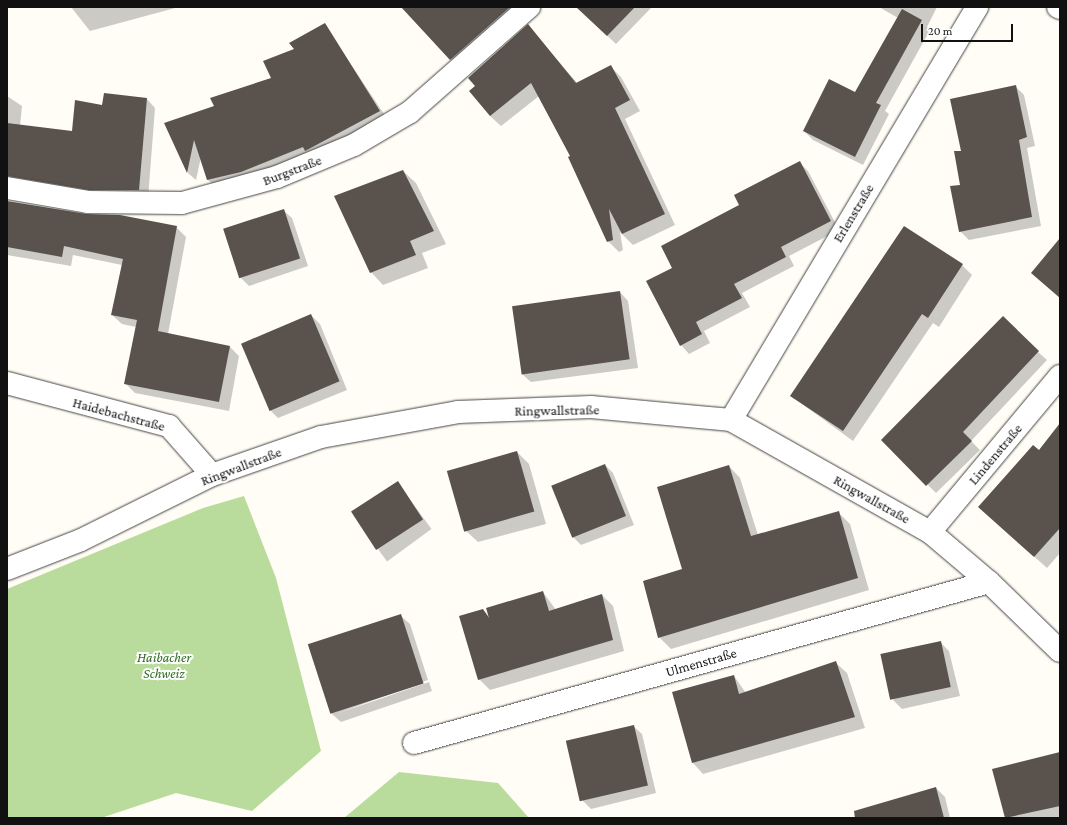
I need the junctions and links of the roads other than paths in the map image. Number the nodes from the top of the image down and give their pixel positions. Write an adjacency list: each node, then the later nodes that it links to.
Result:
1 (529, 7): 3 (street, Burgstraße)
2 (977, 7): 6 (street, Erlenstraße)
3 (7, 188)
4 (1060, 376): 8 (street, Lindenstraße)
5 (7, 383): 7 (street, Haidebachstraße)
6 (730, 420): 7 (street, Ringwallstraße); 8 (street, Ringwallstraße)
7 (212, 474): 9 (street, Ringwallstraße)
8 (930, 532): 10 (street, Ringwallstraße)
9 (7, 569)
10 (989, 582): 11 (street, Ringwallstraße); 12 (street, Ulmenstraße)
11 (1060, 651)
12 (414, 743)

